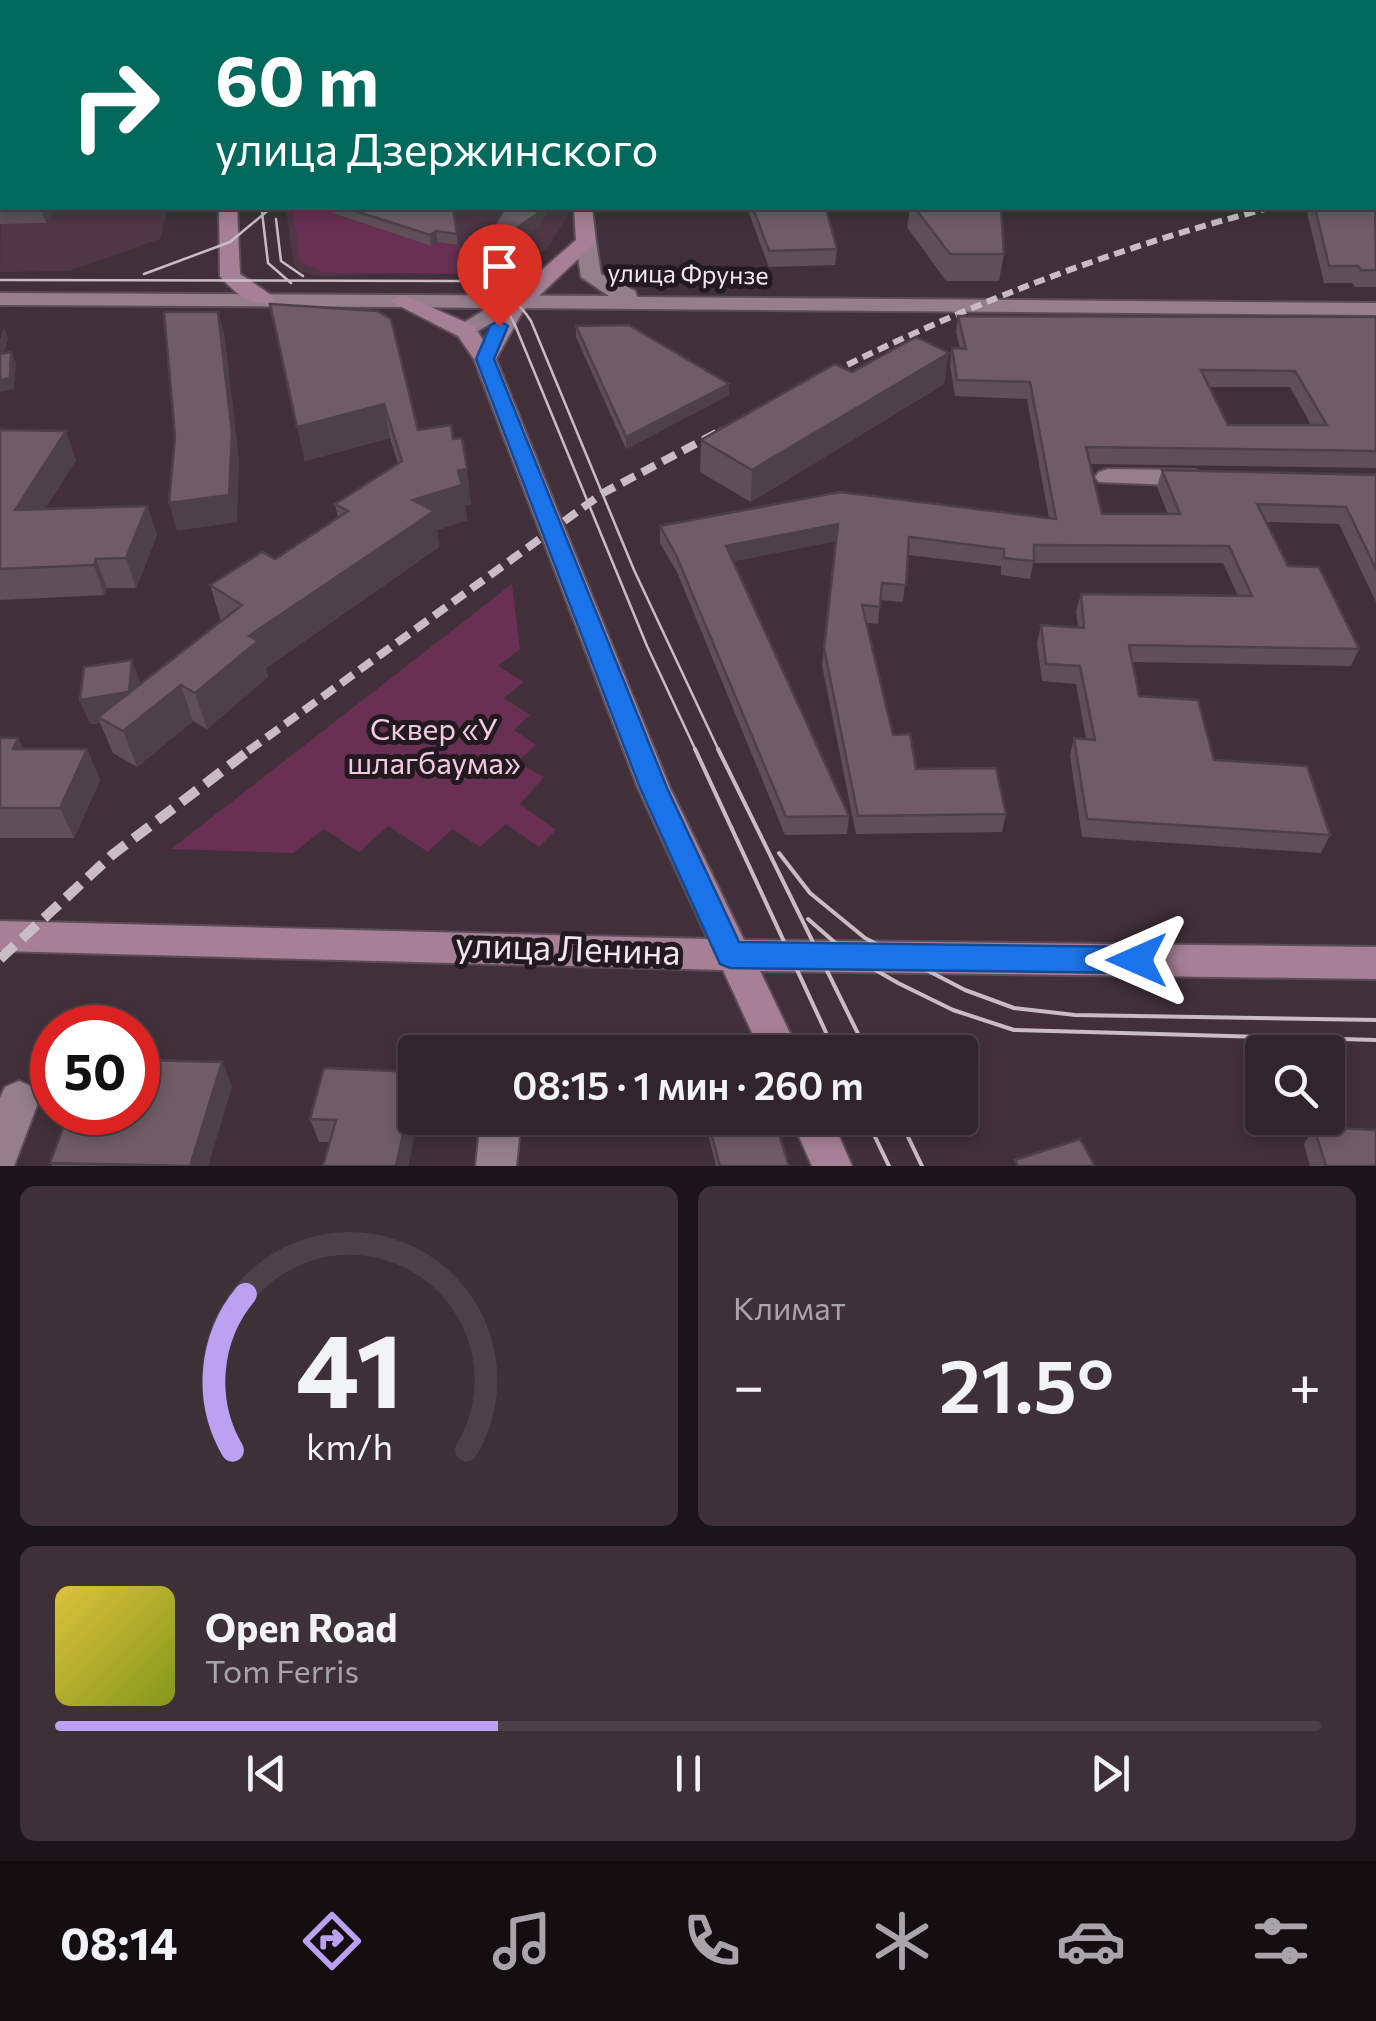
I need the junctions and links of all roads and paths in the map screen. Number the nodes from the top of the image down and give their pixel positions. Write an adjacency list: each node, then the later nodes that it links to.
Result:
1 (228, 210): 5 (main road)
2 (583, 210): 3 (main road)
3 (586, 242): 6 (main road); 8 (street)
4 (0, 299): 5 (street, улица Фрунзе)
5 (264, 299): 7 (street, улица Фрунзе)
6 (517, 299): 7 (street, улица Фрунзе); 8 (street, улица Фрунзе); 10 (street); 11 (main road)
7 (402, 301): 10 (main road)
8 (684, 302): 9 (street, улица Фрунзе)
9 (1376, 309)
10 (466, 331): 11 (main road)
11 (485, 359): 15 (main road)
12 (1108, 477): 13 (street)
13 (1223, 478)
14 (0, 936): 15 (main road, улица Ленина)
15 (730, 955): 16 (main road, улица Ленина); 17 (main road)
16 (1376, 963)
17 (771, 1035)
18 (19, 1100): 21 (street)
19 (499, 1135): 22 (street)
20 (818, 1135): 23 (main road)
21 (0, 1152)
22 (496, 1166)
23 (832, 1166)

